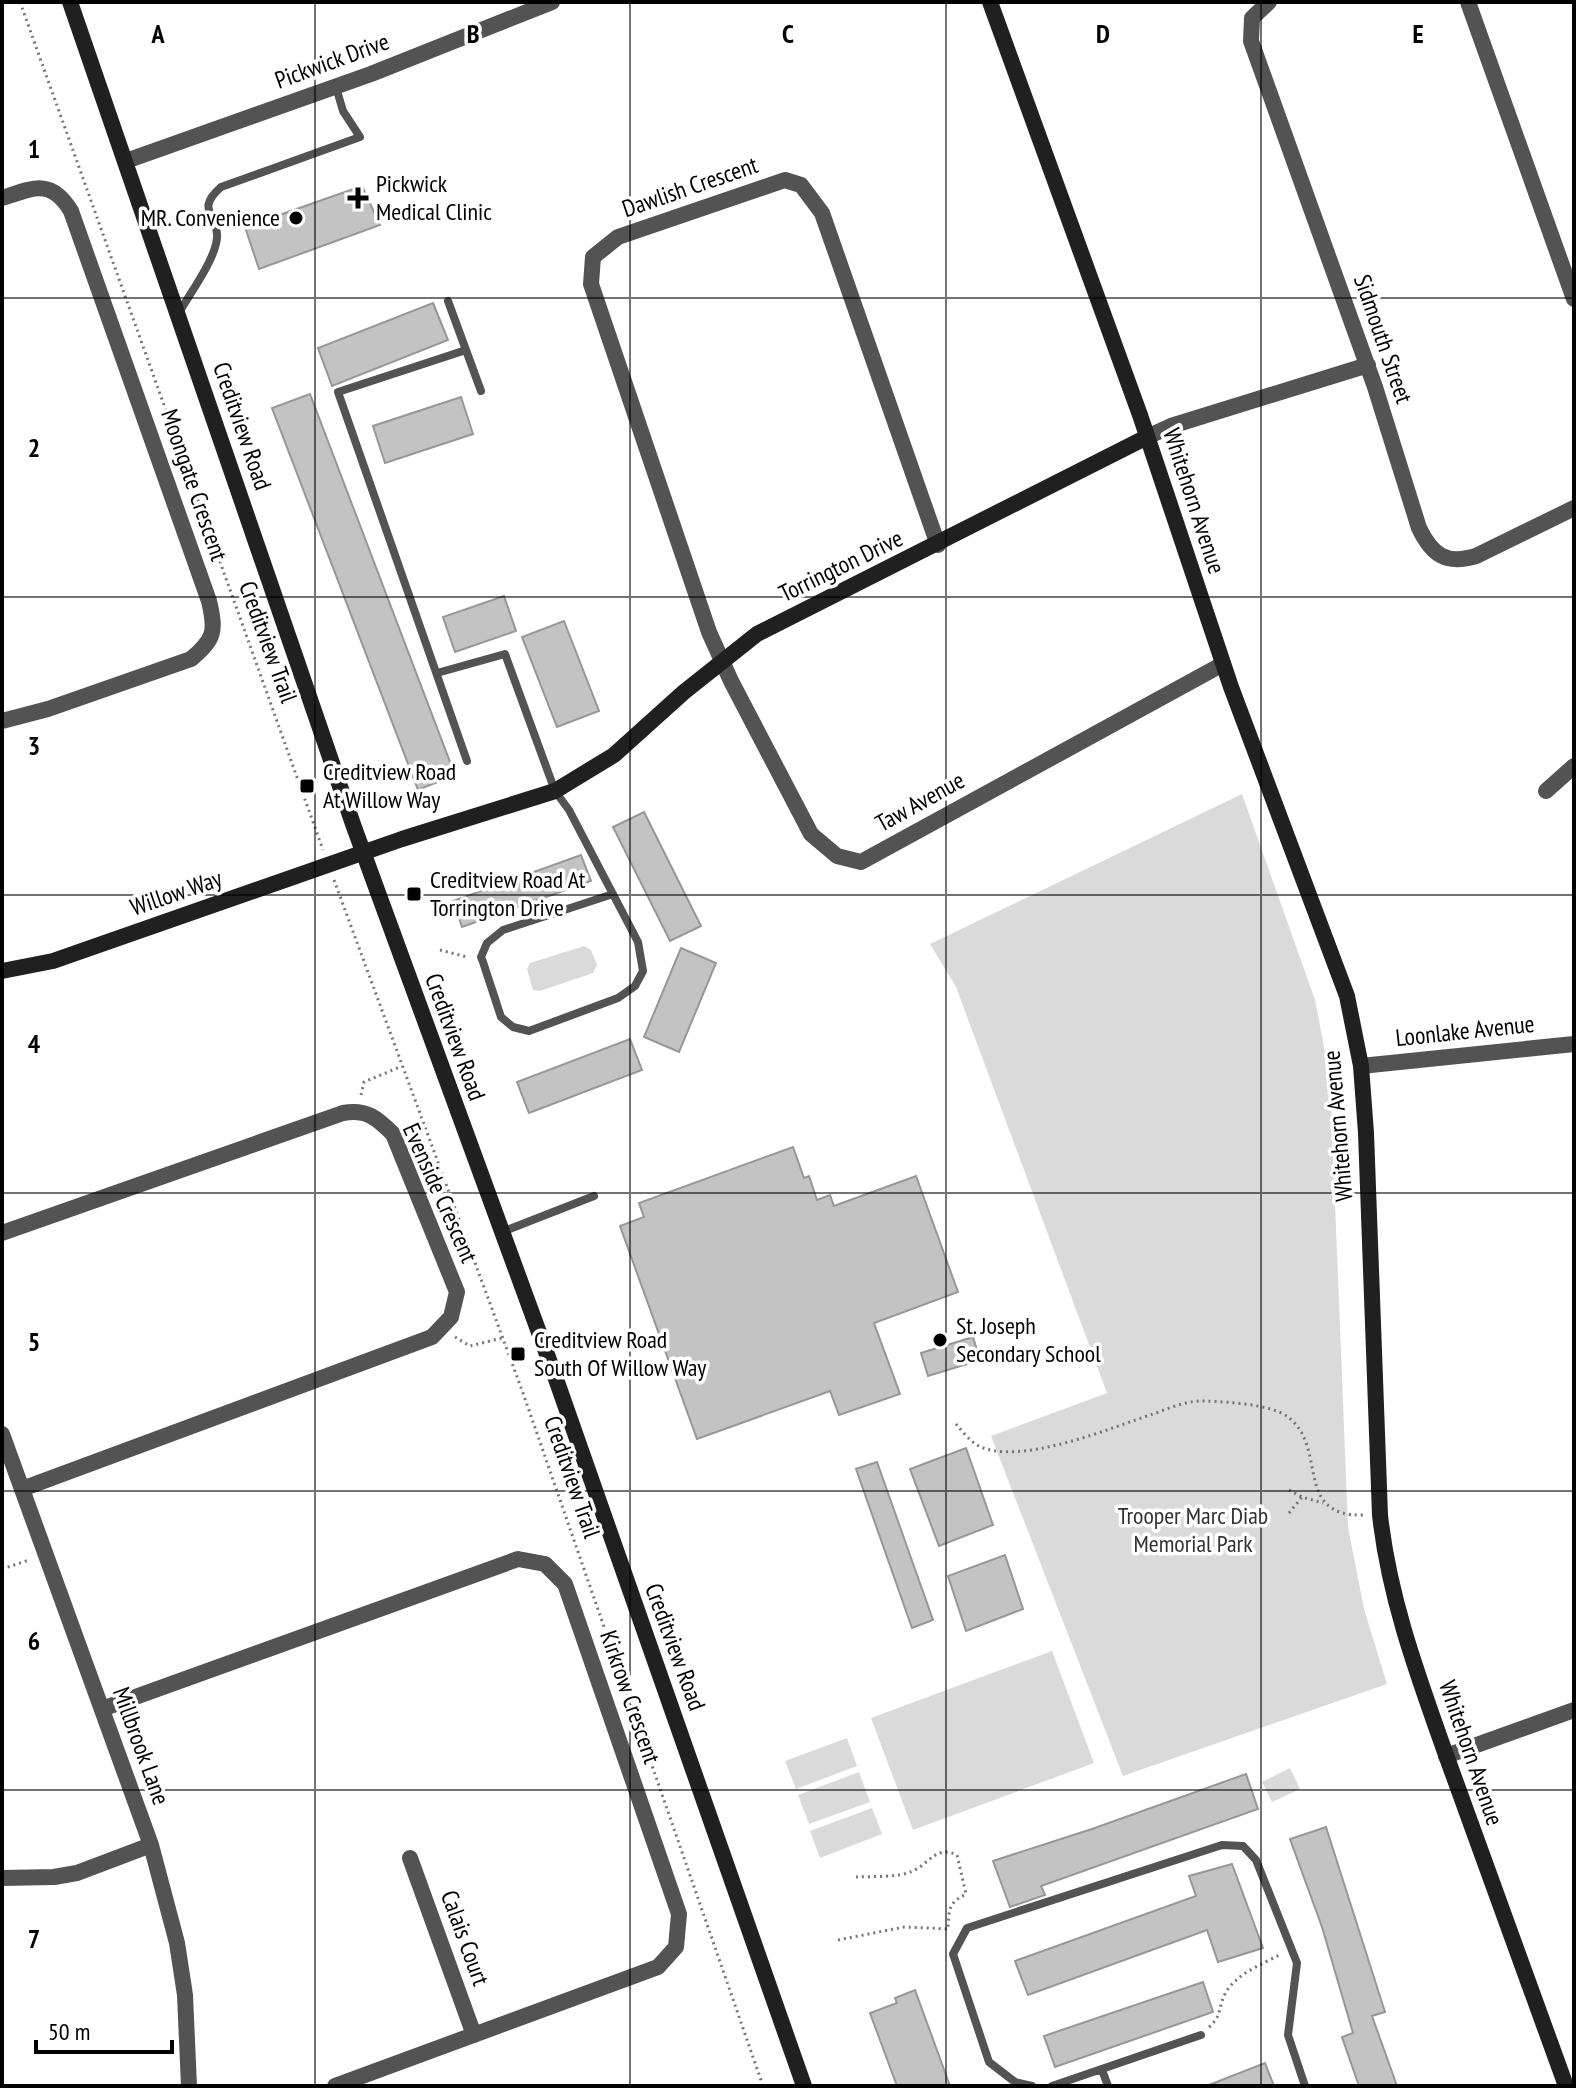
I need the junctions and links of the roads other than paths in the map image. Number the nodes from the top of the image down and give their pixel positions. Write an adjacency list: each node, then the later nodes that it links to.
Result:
1 (70, 2): 7 (street, Creditview Road)
2 (552, 2): 6 (street, Pickwick Drive)
3 (990, 2): 16 (street, Whitehorn Avenue)
4 (1269, 2): 14 (street, Sidmouth Street)
5 (1468, 2): 9 (street)
6 (336, 86): 7 (street, Pickwick Drive); 12 (lane)
7 (126, 161): 12 (street, Creditview Road)
8 (2, 198): 22 (street, Moongate Crescent)
9 (1570, 275): 10 (street)
10 (1574, 299)
11 (448, 301): 13 (lane)
12 (179, 314): 27 (street, Creditview Road)
13 (466, 350): 15 (lane); 21 (lane)
14 (1368, 365): 16 (street, Torrington Drive); 17 (street, Sidmouth Street)
15 (481, 391)
16 (1147, 437): 18 (street, Torrington Drive); 20 (street, Whitehorn Avenue)
17 (1574, 508)
18 (938, 545): 19 (street, Torrington Drive); 19 (street, Dawlish Crescent)
19 (723, 662): 20 (street, Taw Avenue); 25 (street, Torrington Drive)
20 (1223, 664): 31 (street, Whitehorn Avenue)
21 (437, 673): 23 (lane); 25 (lane)
22 (2, 721)
23 (467, 761)
24 (1574, 766): 26 (street)
25 (555, 791): 27 (street, Torrington Drive); 28 (lane)
26 (1546, 791)
27 (364, 853): 29 (street, Willow Way); 33 (street, Creditview Road)
28 (613, 894): 28 (lane)
29 (2, 971)
30 (1574, 1044): 31 (street, Loonlake Avenue)
31 (1361, 1066): 39 (street, Whitehorn Avenue)
32 (594, 1196): 33 (lane)
33 (501, 1232): 48 (street, Creditview Road)
34 (2, 1233): 36 (street, Evenside Crescent)
35 (2, 1434): 36 (street, Millbrook Lane)
36 (22, 1489): 37 (street, Millbrook Lane)
37 (102, 1709): 40 (street, Millbrook Lane); 43 (street, Kirkrow Crescent)
38 (1574, 1710): 39 (street)
39 (1446, 1756): 53 (street, Whitehorn Avenue)
40 (151, 1845): 42 (street); 46 (street, Millbrook Lane)
41 (410, 1858): 43 (street, Calais Court)
42 (2, 1878)
43 (474, 2035): 47 (street, Kirkrow Crescent)
44 (1201, 2035): 45 (lane)
45 (1102, 2070): 50 (lane); 51 (lane)
46 (189, 2086)
47 (335, 2086)
48 (804, 2086)
49 (1032, 2086): 52 (lane)
50 (1052, 2086)
51 (1108, 2086)
52 (1305, 2086)
53 (1566, 2086)

